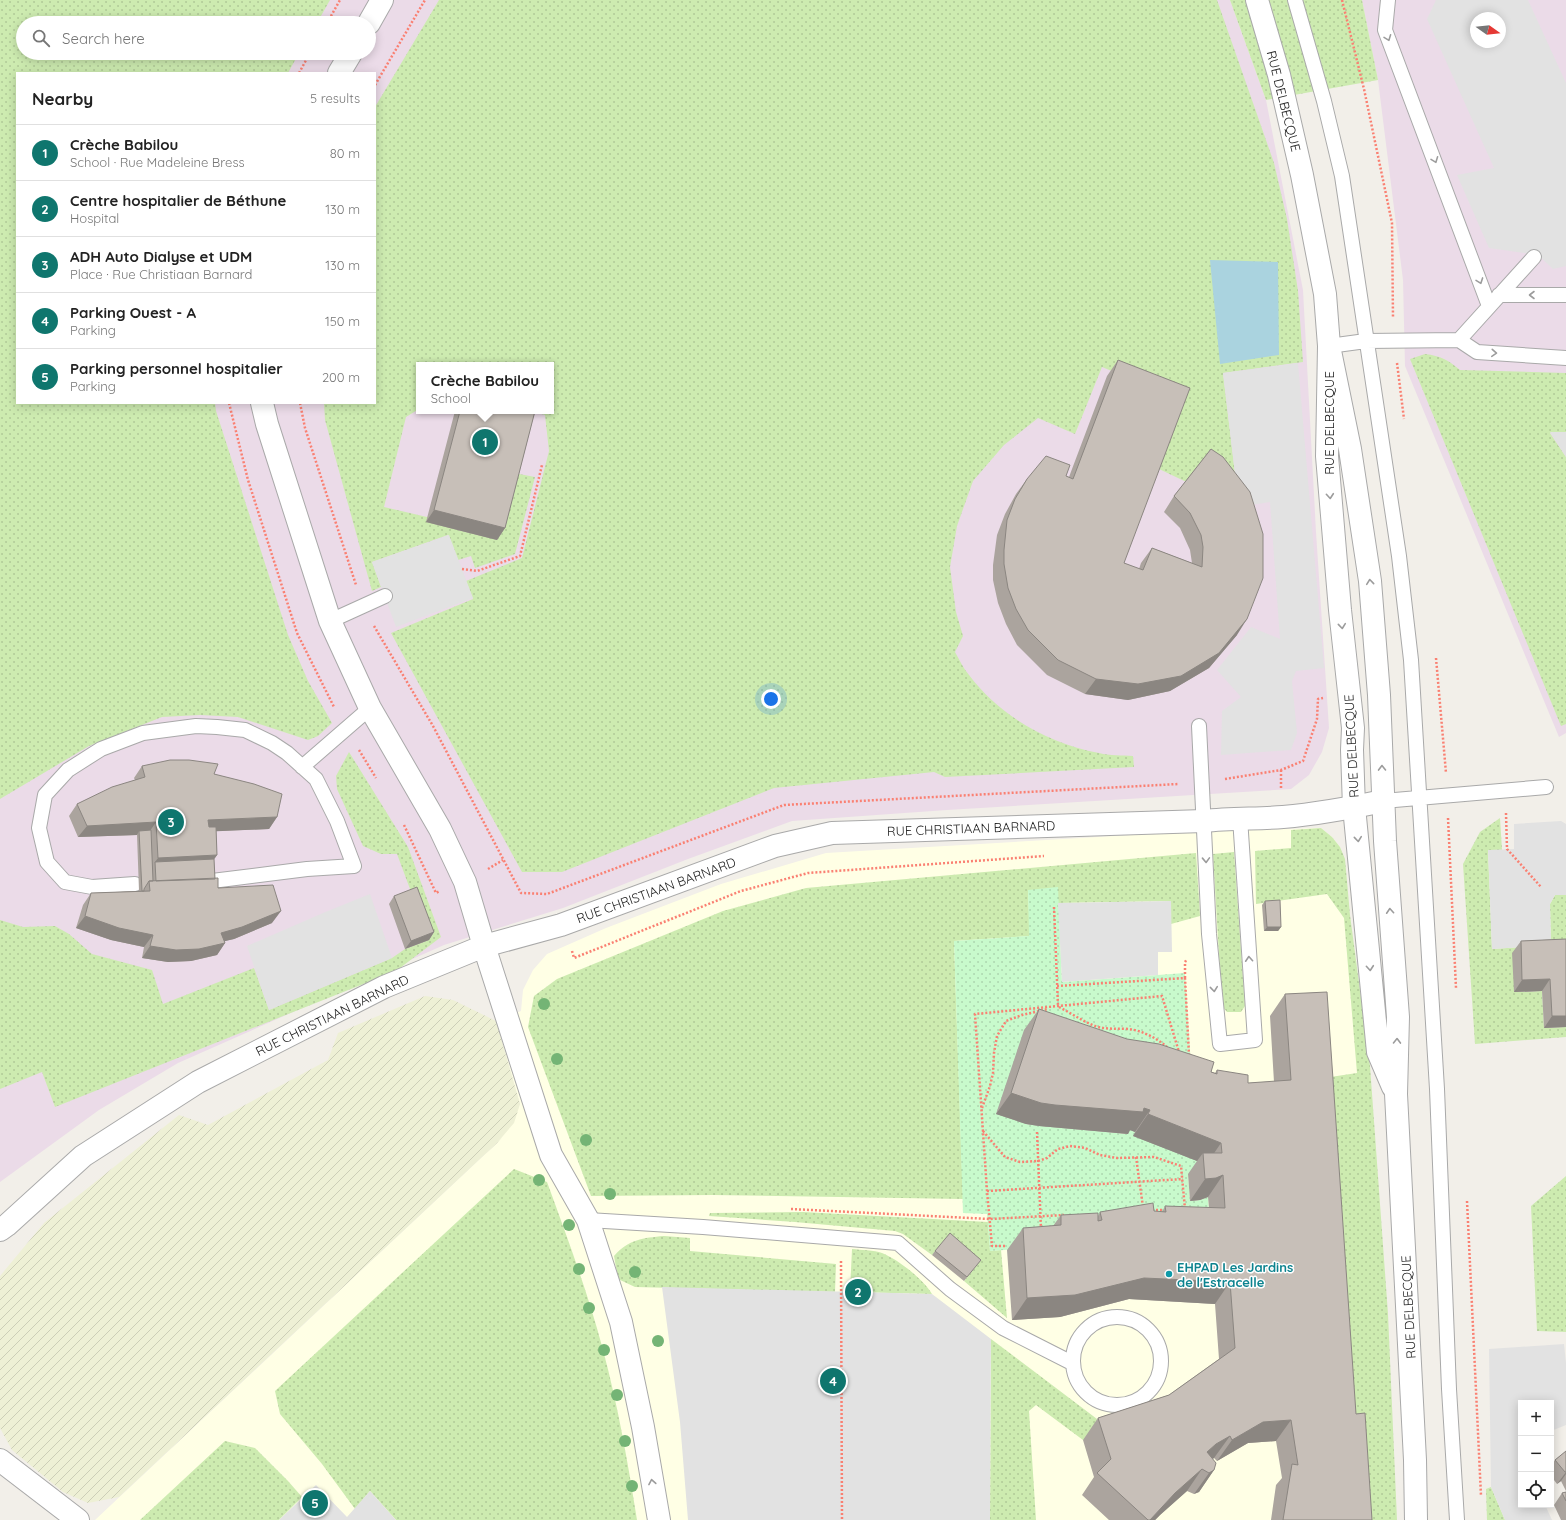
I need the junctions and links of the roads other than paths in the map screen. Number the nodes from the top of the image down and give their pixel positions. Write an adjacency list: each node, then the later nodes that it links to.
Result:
1 (382, 0): 5 (street)
2 (1257, 0): 14 (street, RUE DELBECQUE)
3 (1295, 0): 13 (lane)
4 (1388, 0): 11 (lane, one-way to 11)
5 (373, 16)
6 (347, 60): 7 (street)
7 (340, 72)
8 (1534, 257): 9 (lane)
9 (1499, 295): 10 (lane, one-way to 9); 11 (lane)
10 (1566, 295)
11 (1489, 306): 12 (lane)
12 (1459, 340): 13 (lane); 15 (lane, one-way to 15)
13 (1366, 341): 14 (lane); 23 (lane)
14 (1329, 346): 24 (street, RUE DELBECQUE, one-way to 14); 25 (street, RUE DELBECQUE, one-way to 25)
15 (1566, 358)
16 (265, 413): 18 (street)
17 (385, 596): 18 (lane)
18 (330, 621): 19 (street)
19 (370, 708): 21 (lane); 30 (street)
20 (1199, 726): 27 (lane)
21 (302, 767): 28 (lane); 29 (lane)
22 (1546, 787): 23 (lane)
23 (1420, 798): 24 (lane); 39 (lane)
24 (1383, 801): 25 (street, RUE CHRISTIAAN BARNARD); 31 (street, RUE DELBECQUE, one-way to 24)
25 (1354, 807): 26 (street, RUE CHRISTIAAN BARNARD); 31 (street, RUE DELBECQUE, one-way to 31)
26 (1240, 818): 27 (street, RUE CHRISTIAAN BARNARD); 27 (lane, one-way to 26)
27 (1204, 821): 30 (street, RUE CHRISTIAAN BARNARD)
28 (212, 881)
29 (134, 884)
30 (484, 946): 32 (street); 33 (street, RUE CHRISTIAAN BARNARD)
31 (1396, 1094): 38 (street, RUE DELBECQUE)
32 (588, 1220): 34 (lane); 37 (street, one-way to 32)
33 (2, 1232)
34 (1072, 1363): 34 (lane)
35 (0, 1460): 36 (street)
36 (78, 1520)
37 (659, 1520)
38 (1416, 1520)
39 (1457, 1520)

